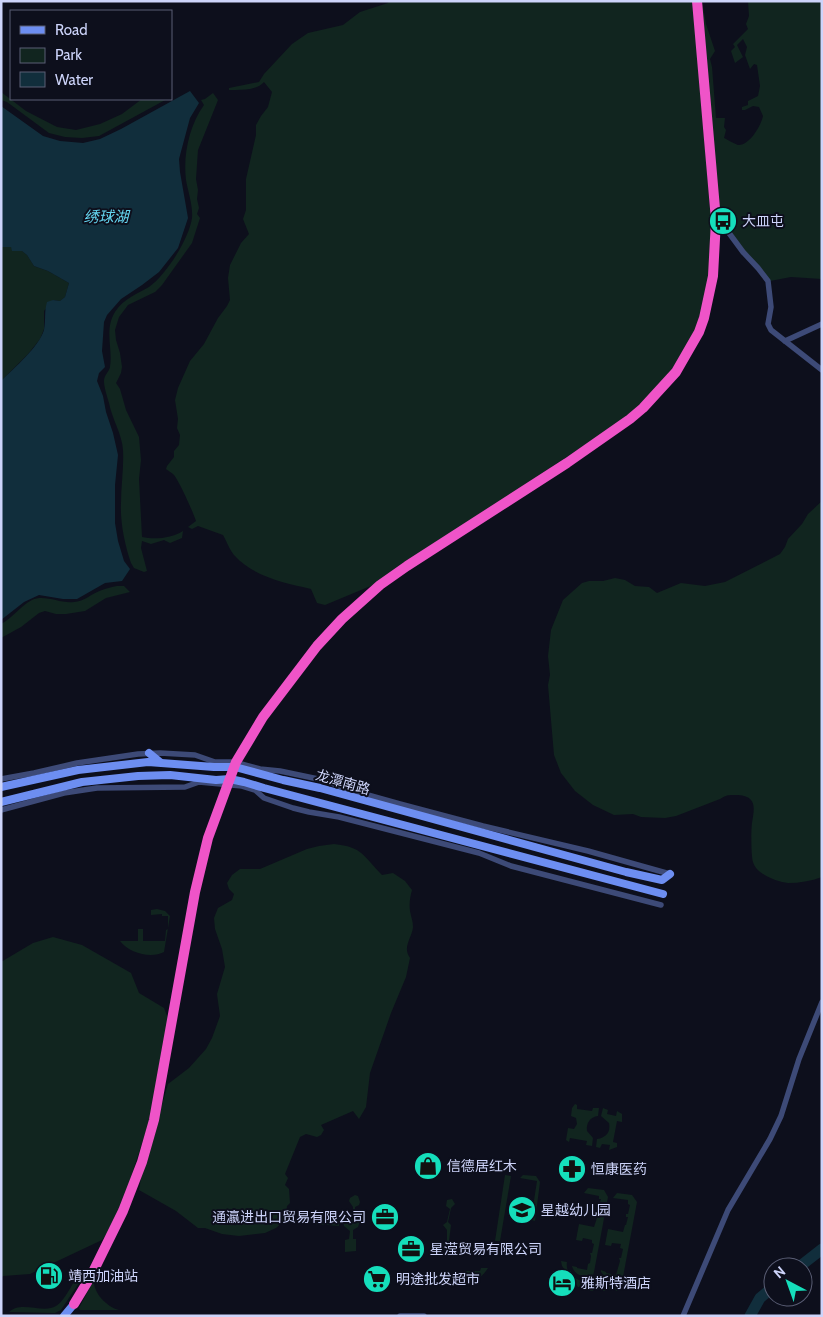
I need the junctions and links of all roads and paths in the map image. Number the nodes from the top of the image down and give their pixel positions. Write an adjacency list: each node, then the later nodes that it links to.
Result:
1 (697, 1): 2 (highway)
2 (716, 228): 4 (street); 9 (highway)
3 (822, 324): 4 (street)
4 (785, 341): 5 (street)
5 (822, 370)
6 (149, 753): 7 (main road); 9 (street); 11 (street)
7 (160, 762): 8 (main road, 龙潭南路); 14 (main road, 龙潭南路)
8 (178, 763): 9 (main road, 龙潭南路); 10 (main road)
9 (235, 765): 12 (main road, 龙潭南路); 13 (highway); 20 (street)
10 (178, 776): 13 (main road, 龙潭南路); 16 (main road, 龙潭南路)
11 (1, 779)
12 (283, 780): 15 (main road); 20 (main road, 龙潭南路)
13 (229, 782): 15 (main road, 龙潭南路); 17 (street); 19 (street); 24 (highway)
14 (1, 788)
15 (280, 792): 18 (main road, 龙潭南路)
16 (1, 802)
17 (1, 810)
18 (476, 844): 19 (main road); 21 (main road, 龙潭南路)
19 (479, 853): 22 (street)
20 (670, 874)
21 (663, 894)
22 (661, 905)
23 (822, 1002): 29 (street)
24 (74, 1304): 25 (main road); 26 (main road)
25 (64, 1316)
26 (70, 1316)
27 (400, 1316): 28 (street)
28 (424, 1316)
29 (683, 1316)

